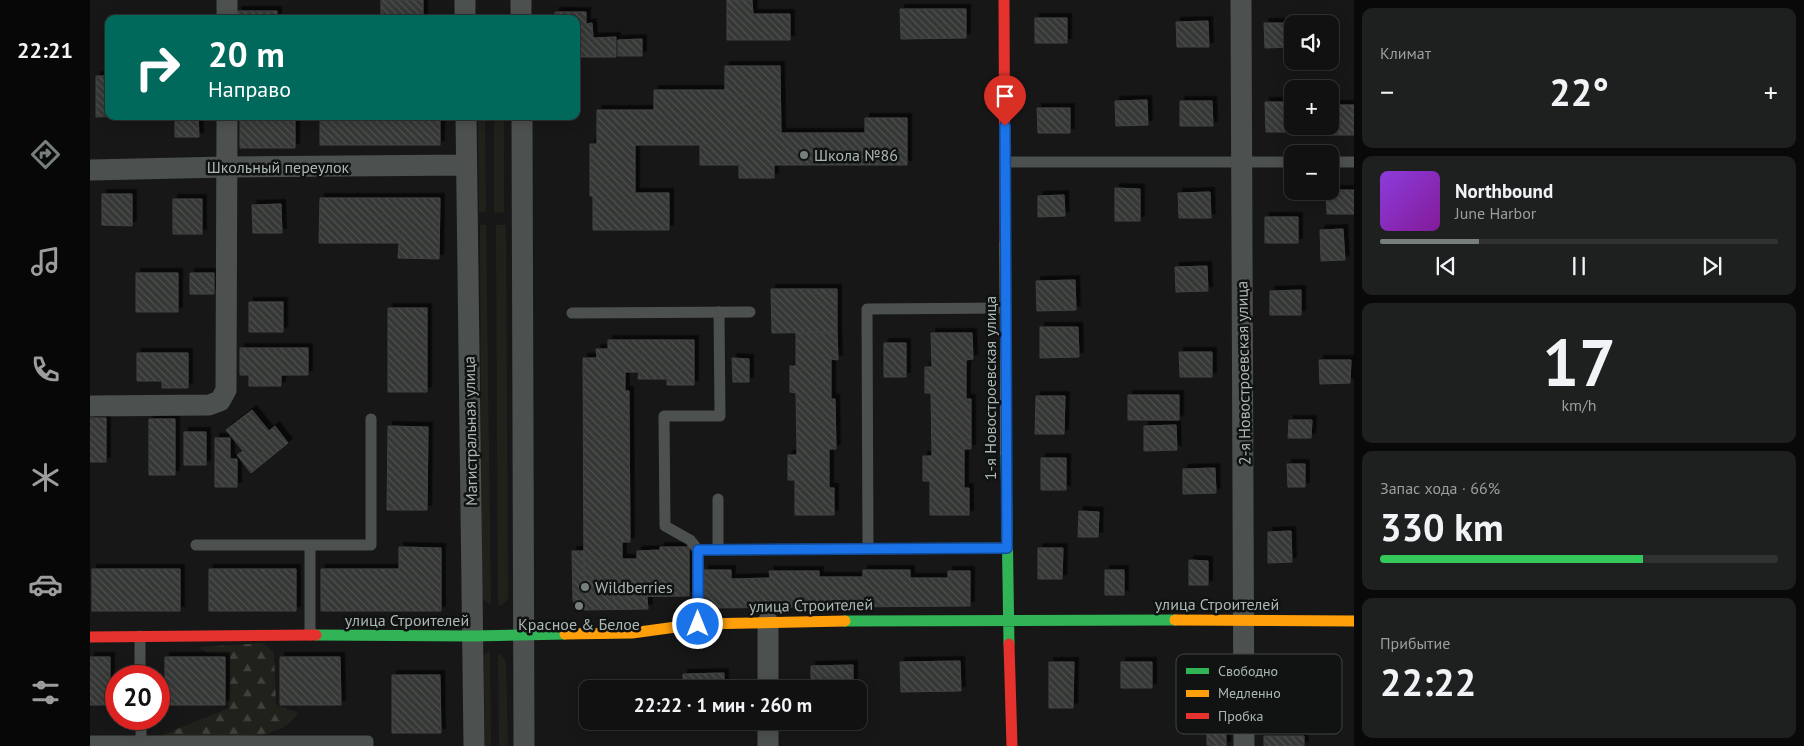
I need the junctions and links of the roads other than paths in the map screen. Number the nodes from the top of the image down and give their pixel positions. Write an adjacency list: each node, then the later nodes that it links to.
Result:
1 (227, 0): 6 (street)
2 (465, 0): 7 (street)
3 (521, 0): 8 (street)
4 (1004, 0): 12 (street, 1-я Новостроевская улица)
5 (1241, 0): 13 (street, 2-я Новостроевская улица)
6 (227, 15)
7 (465, 15)
8 (521, 15)
9 (227, 120): 18 (street)
10 (466, 120): 17 (street, Магистральная улица)
11 (522, 120): 39 (street)
12 (1006, 162): 13 (lane); 20 (street, 1-я Новостроевская улица)
13 (1241, 162): 14 (lane); 34 (street, 2-я Новостроевская улица)
14 (1284, 162)
15 (1339, 162): 16 (lane)
16 (1354, 162)
17 (466, 165): 18 (street, Школьный переулок); 41 (street, Магистральная улица)
18 (227, 167): 19 (street, Школьный переулок); 24 (street)
19 (90, 170)
20 (1006, 308): 29 (street, 1-я Новостроевская улица); 30 (lane)
21 (719, 312): 22 (lane); 23 (lane); 31 (lane)
22 (750, 312)
23 (572, 313)
24 (90, 406)
25 (371, 419): 28 (lane)
26 (718, 499): 32 (lane)
27 (196, 545): 28 (lane)
28 (310, 545): 38 (lane)
29 (1007, 548): 30 (lane); 33 (street, 1-я Новостроевская улица)
30 (868, 549): 32 (lane)
31 (698, 550): 32 (lane); 37 (lane)
32 (718, 550)
33 (1010, 620): 34 (street, улица Строителей); 36 (street, улица Строителей); 54 (street, 1-я Новостроевская улица)
34 (1245, 621): 35 (street, улица Строителей); 43 (street, 2-я Новостроевская улица)
35 (1354, 621)
36 (768, 622): 37 (street, улица Строителей); 45 (street)
37 (698, 624): 39 (street, улица Строителей)
38 (310, 635): 40 (street, улица Строителей); 41 (street, улица Строителей)
39 (524, 635): 41 (street, улица Строителей); 52 (street)
40 (140, 636): 42 (street, улица Строителей); 44 (lane)
41 (473, 636): 51 (street, Магистральная улица)
42 (90, 637)
43 (1245, 654)
44 (140, 665)
45 (768, 680)
46 (140, 730): 49 (lane)
47 (768, 730): 53 (street)
48 (90, 741): 49 (lane)
49 (141, 741): 50 (lane)
50 (368, 746)
51 (474, 746)
52 (524, 746)
53 (768, 746)
54 (1012, 746)

